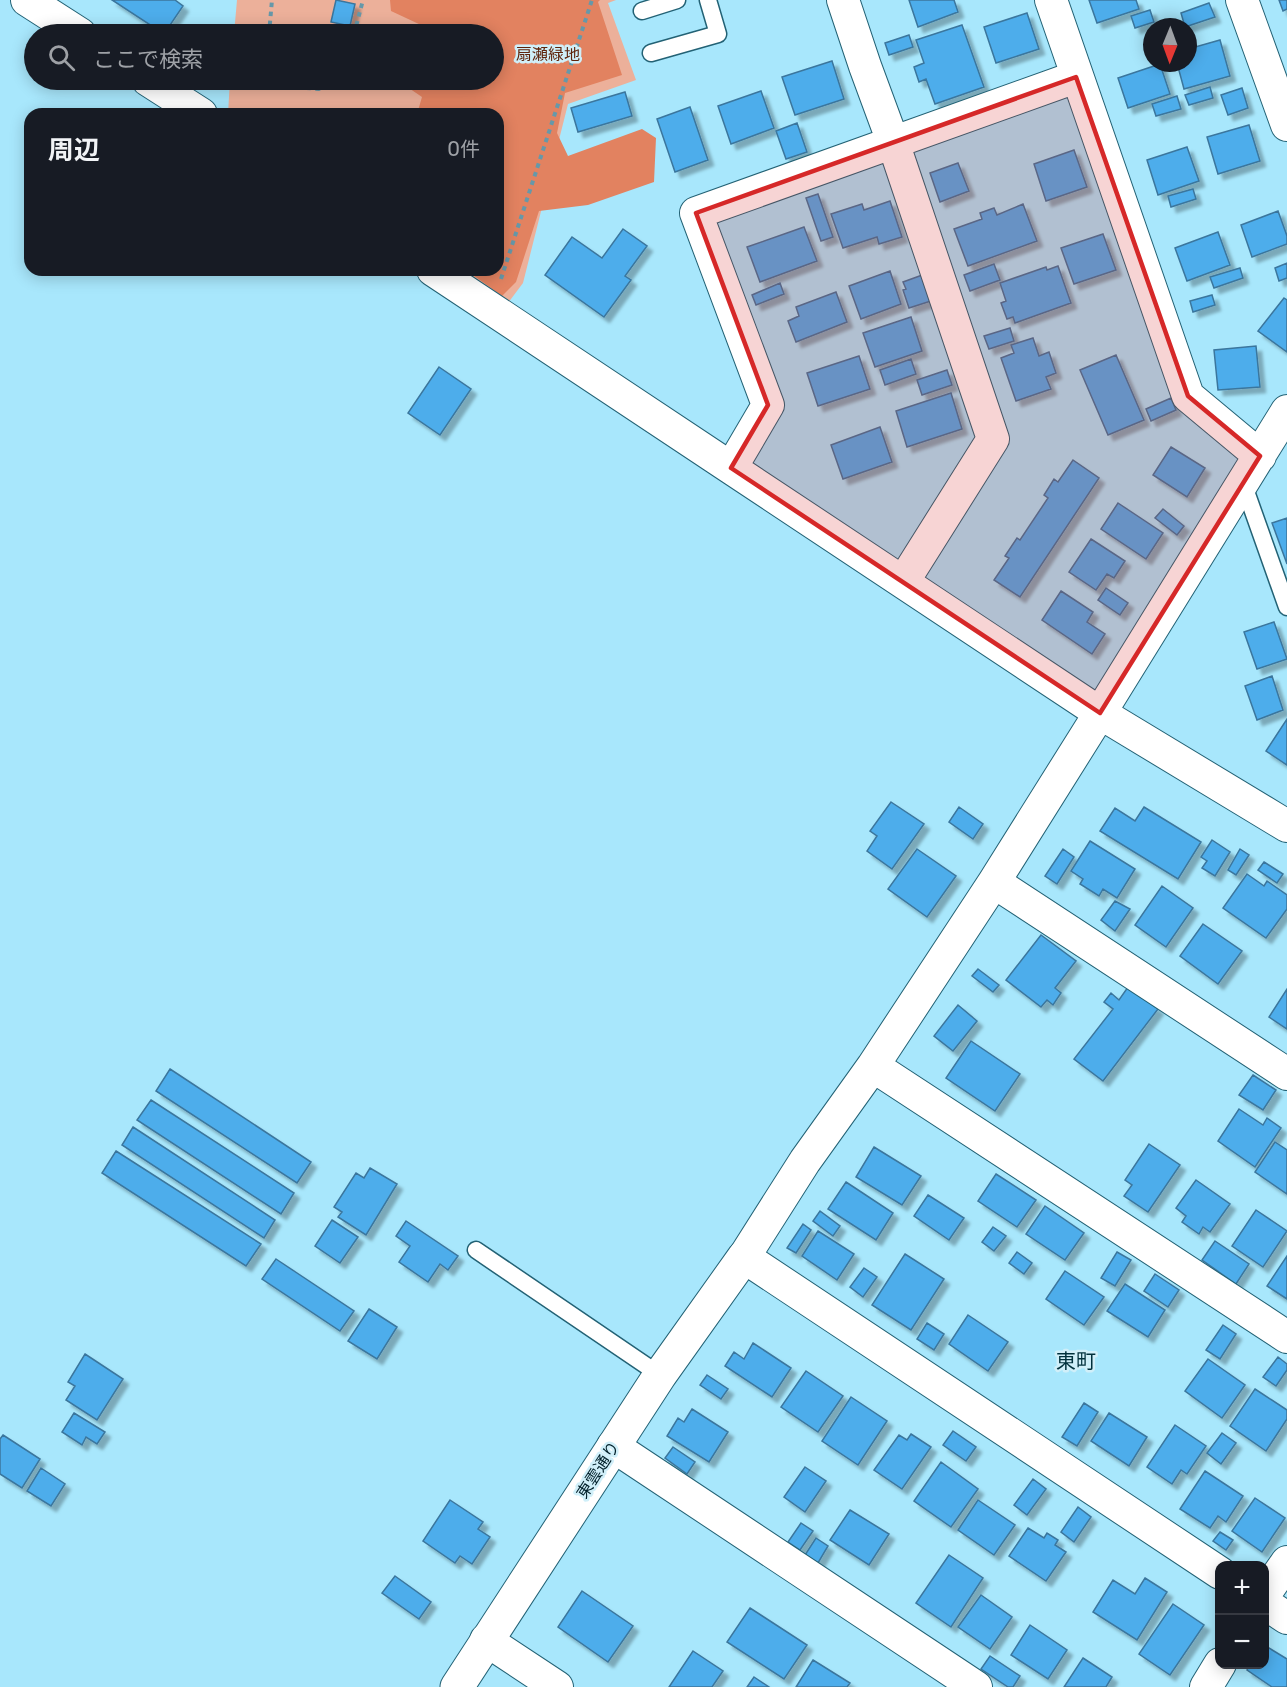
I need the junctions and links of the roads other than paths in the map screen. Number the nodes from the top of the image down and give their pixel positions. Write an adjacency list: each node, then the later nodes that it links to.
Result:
1 (27, 0): 8 (street)
2 (677, 0): 7 (lane)
3 (708, 0): 9 (lane)
4 (843, 0): 14 (street)
5 (1051, 0): 10 (street)
6 (1242, 0): 13 (street)
7 (642, 11)
8 (64, 24)
9 (651, 53)
10 (1076, 77): 14 (street); 17 (street)
11 (164, 90): 12 (street)
12 (192, 108)
13 (1287, 125)
14 (893, 142): 18 (street); 20 (street)
15 (442, 276): 18 (street)
16 (1287, 411): 17 (street)
17 (1260, 456): 19 (street)
18 (731, 468): 20 (street)
19 (1243, 483): 21 (lane); 22 (street)
20 (903, 582): 22 (street)
21 (1287, 607)
22 (1100, 713): 23 (street); 24 (street)
23 (1287, 826)
24 (993, 882): 25 (street); 26 (street)
25 (873, 1066): 28 (street); 29 (street)
26 (1287, 1074)
27 (476, 1250): 30 (lane)
28 (744, 1257): 30 (street, 東雲通り); 33 (street)
29 (1287, 1337)
30 (660, 1375): 31 (street, 東雲通り)
31 (613, 1446): 37 (street, 東雲通り); 41 (street)
32 (1287, 1562): 34 (street)
33 (1215, 1570)
34 (1269, 1588)
35 (1269, 1606): 36 (street)
36 (1287, 1618)
37 (486, 1640): 39 (street, 東雲通り); 40 (street)
38 (1217, 1669): 42 (street)
39 (457, 1687)
40 (557, 1687)
41 (976, 1687)
42 (1206, 1687)

